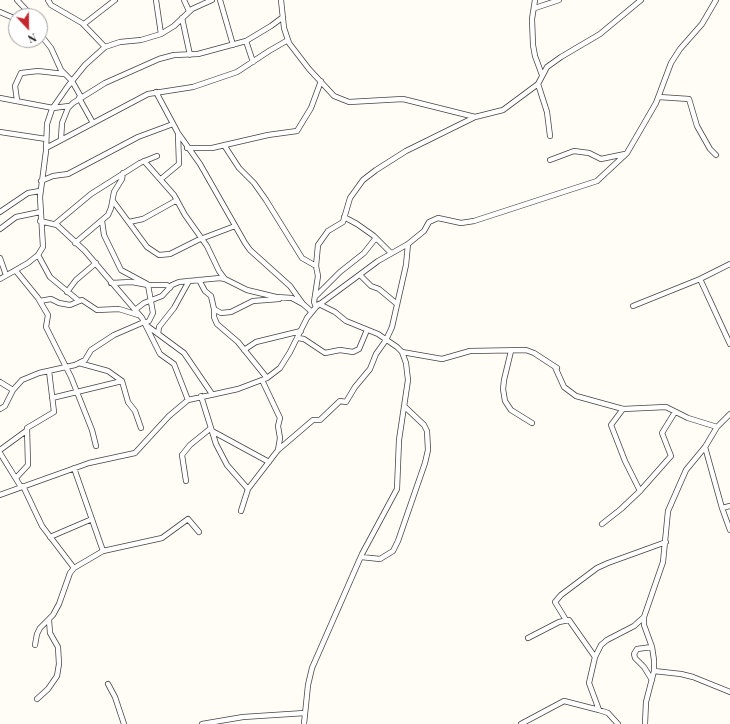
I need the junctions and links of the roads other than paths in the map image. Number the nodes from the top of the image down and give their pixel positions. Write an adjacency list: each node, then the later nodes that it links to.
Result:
1 (17, 0): 13 (street)
2 (48, 0): 18 (street)
3 (115, 0): 18 (street)
4 (156, 0): 19 (street)
5 (184, 0): 15 (street)
6 (212, 0): 15 (street)
7 (220, 0): 23 (street)
8 (281, 0): 16 (street)
9 (535, 0): 14 (street)
10 (559, 0): 14 (street)
11 (641, 0): 28 (street)
12 (716, 0): 33 (street)
13 (24, 8)
14 (534, 8): 28 (street)
15 (189, 11): 17 (street)
16 (283, 17): 20 (street); 21 (street)
17 (182, 18): 19 (street); 25 (street)
18 (84, 24): 24 (street)
19 (161, 34): 24 (street)
20 (288, 40): 26 (street); 29 (street)
21 (246, 41): 23 (street); 26 (street)
22 (48, 44): 27 (street)
23 (233, 45): 25 (street)
24 (105, 47): 30 (street)
25 (190, 55): 35 (street)
26 (253, 62): 32 (street)
27 (64, 74): 30 (street); 36 (street)
28 (542, 75): 31 (street)
29 (321, 81): 39 (street); 47 (street)
30 (72, 82): 35 (street); 38 (street)
31 (538, 84): 39 (street); 44 (street)
32 (156, 92): 40 (street); 41 (street)
33 (659, 97): 50 (street); 51 (street)
34 (0, 98): 36 (street)
35 (80, 98): 37 (street); 40 (street)
36 (17, 100): 38 (street)
37 (70, 105): 38 (street); 46 (street)
38 (53, 108): 45 (street)
39 (476, 117): 63 (street)
40 (93, 123): 46 (street)
41 (173, 124): 43 (street); 57 (street)
42 (0, 132): 45 (street)
43 (178, 133): 49 (street); 56 (street)
44 (550, 136)
45 (46, 139): 48 (street)
46 (61, 139): 48 (street)
47 (224, 145): 49 (street); 79 (street)
48 (46, 148): 57 (street)
49 (187, 148): 68 (street)
50 (627, 153): 53 (street); 73 (street)
51 (716, 155)
52 (157, 156): 54 (street)
53 (550, 160)
54 (144, 161): 55 (street); 56 (street)
55 (123, 173): 59 (street); 67 (street)
56 (161, 179): 60 (street)
57 (41, 181): 58 (street)
58 (40, 191): 61 (street); 62 (street)
59 (113, 200): 65 (street); 66 (street)
60 (177, 200): 66 (street); 70 (street)
61 (0, 212)
62 (40, 212): 64 (street); 69 (street)
63 (344, 217): 71 (street); 79 (street)
64 (40, 221): 67 (street); 75 (street)
65 (102, 221): 72 (street); 89 (street)
66 (129, 222): 70 (street)
67 (55, 224): 72 (street)
68 (235, 226): 70 (street); 97 (street)
69 (0, 229)
70 (202, 238): 85 (street)
71 (375, 239): 74 (street); 92 (street)
72 (75, 243): 77 (street)
73 (408, 244): 74 (street); 98 (street)
74 (391, 253): 82 (street)
75 (38, 255): 80 (street); 91 (street)
76 (0, 258): 81 (street)
77 (96, 264): 88 (street); 91 (street)
78 (730, 264): 83 (street)
79 (316, 266): 92 (street)
80 (16, 271): 81 (street); 96 (street)
81 (6, 275): 84 (street)
82 (360, 275): 98 (street); 99 (street)
83 (700, 278): 100 (street); 111 (street)
84 (0, 279)
85 (225, 279): 86 (street); 93 (street)
86 (199, 280): 87 (street); 101 (street)
87 (190, 281): 90 (street); 108 (street)
88 (111, 283): 89 (street); 102 (street)
89 (148, 284): 90 (street); 94 (street)
90 (170, 288): 94 (street)
91 (67, 292): 95 (street)
92 (315, 297): 99 (street)
93 (283, 298): 97 (street); 101 (street)
94 (150, 300): 102 (street); 105 (street)
95 (79, 301): 96 (street); 104 (street)
96 (40, 302): 116 (street)
97 (303, 304): 103 (street)
98 (397, 304): 110 (street)
99 (318, 306): 103 (street); 107 (street)
100 (633, 306)
101 (214, 309): 112 (street)
102 (135, 310): 104 (street)
103 (312, 312): 106 (street)
104 (140, 315): 105 (street)
105 (145, 323): 108 (street); 115 (street); 126 (street)
106 (301, 330): 109 (street); 112 (street)
107 (367, 330): 109 (street); 110 (street)
108 (158, 334): 123 (street)
109 (298, 338): 118 (street)
110 (386, 340): 114 (street); 139 (street)
111 (730, 344)
112 (244, 350): 118 (street)
113 (511, 351): 114 (street); 129 (street); 132 (street)
114 (402, 352): 127 (street)
115 (79, 363): 116 (street); 119 (street)
116 (66, 367): 117 (street); 122 (street)
117 (48, 371): 121 (street); 125 (street)
118 (264, 379): 123 (street); 139 (street)
119 (122, 381): 122 (street); 134 (street)
120 (0, 382): 121 (street)
121 (13, 390): 128 (street)
122 (76, 392): 125 (street); 137 (street)
123 (212, 394): 124 (street)
124 (201, 396): 126 (street); 135 (street)
125 (52, 398): 136 (street)
126 (188, 400): 142 (street)
127 (404, 406): 159 (street); 159 (street)
128 (0, 409)
129 (623, 409): 130 (street); 147 (street)
130 (676, 412): 133 (street); 147 (street)
131 (730, 414): 133 (street)
132 (532, 423)
133 (717, 427): 138 (street)
134 (141, 428)
135 (211, 430): 141 (street); 144 (street); 146 (street)
136 (26, 431): 140 (street); 143 (street)
137 (96, 446)
138 (705, 447): 150 (street); 157 (street)
139 (278, 450): 141 (street)
140 (0, 452): 143 (street)
141 (269, 462): 146 (street)
142 (74, 468): 145 (street); 152 (street)
143 (16, 478): 145 (street)
144 (186, 481)
145 (22, 487): 148 (street); 156 (street)
146 (248, 489): 151 (street)
147 (640, 491): 153 (street)
148 (0, 495)
149 (730, 506): 150 (street)
150 (722, 508): 154 (street)
151 (242, 511)
152 (92, 519): 156 (street); 158 (street)
153 (602, 524)
154 (730, 530)
155 (199, 532): 158 (street)
156 (50, 537): 160 (street)
157 (666, 542): 161 (street); 163 (street)
158 (103, 551): 160 (street)
159 (360, 557): 174 (street)
160 (74, 568): 162 (street)
161 (644, 617): 166 (street); 167 (street)
162 (49, 620): 165 (street); 172 (street)
163 (566, 620): 164 (street); 167 (street)
164 (528, 638)
165 (35, 644)
166 (652, 647): 168 (street); 169 (street)
167 (594, 657): 173 (street)
168 (654, 672): 169 (street); 171 (street)
169 (652, 680): 180 (street)
170 (108, 684): 175 (street)
171 (730, 692)
172 (37, 699)
173 (599, 710): 178 (street); 179 (street)
174 (305, 713): 176 (street); 177 (street)
175 (124, 724)
176 (202, 724)
177 (304, 724)
178 (521, 724)
179 (618, 724)
180 (645, 724)

